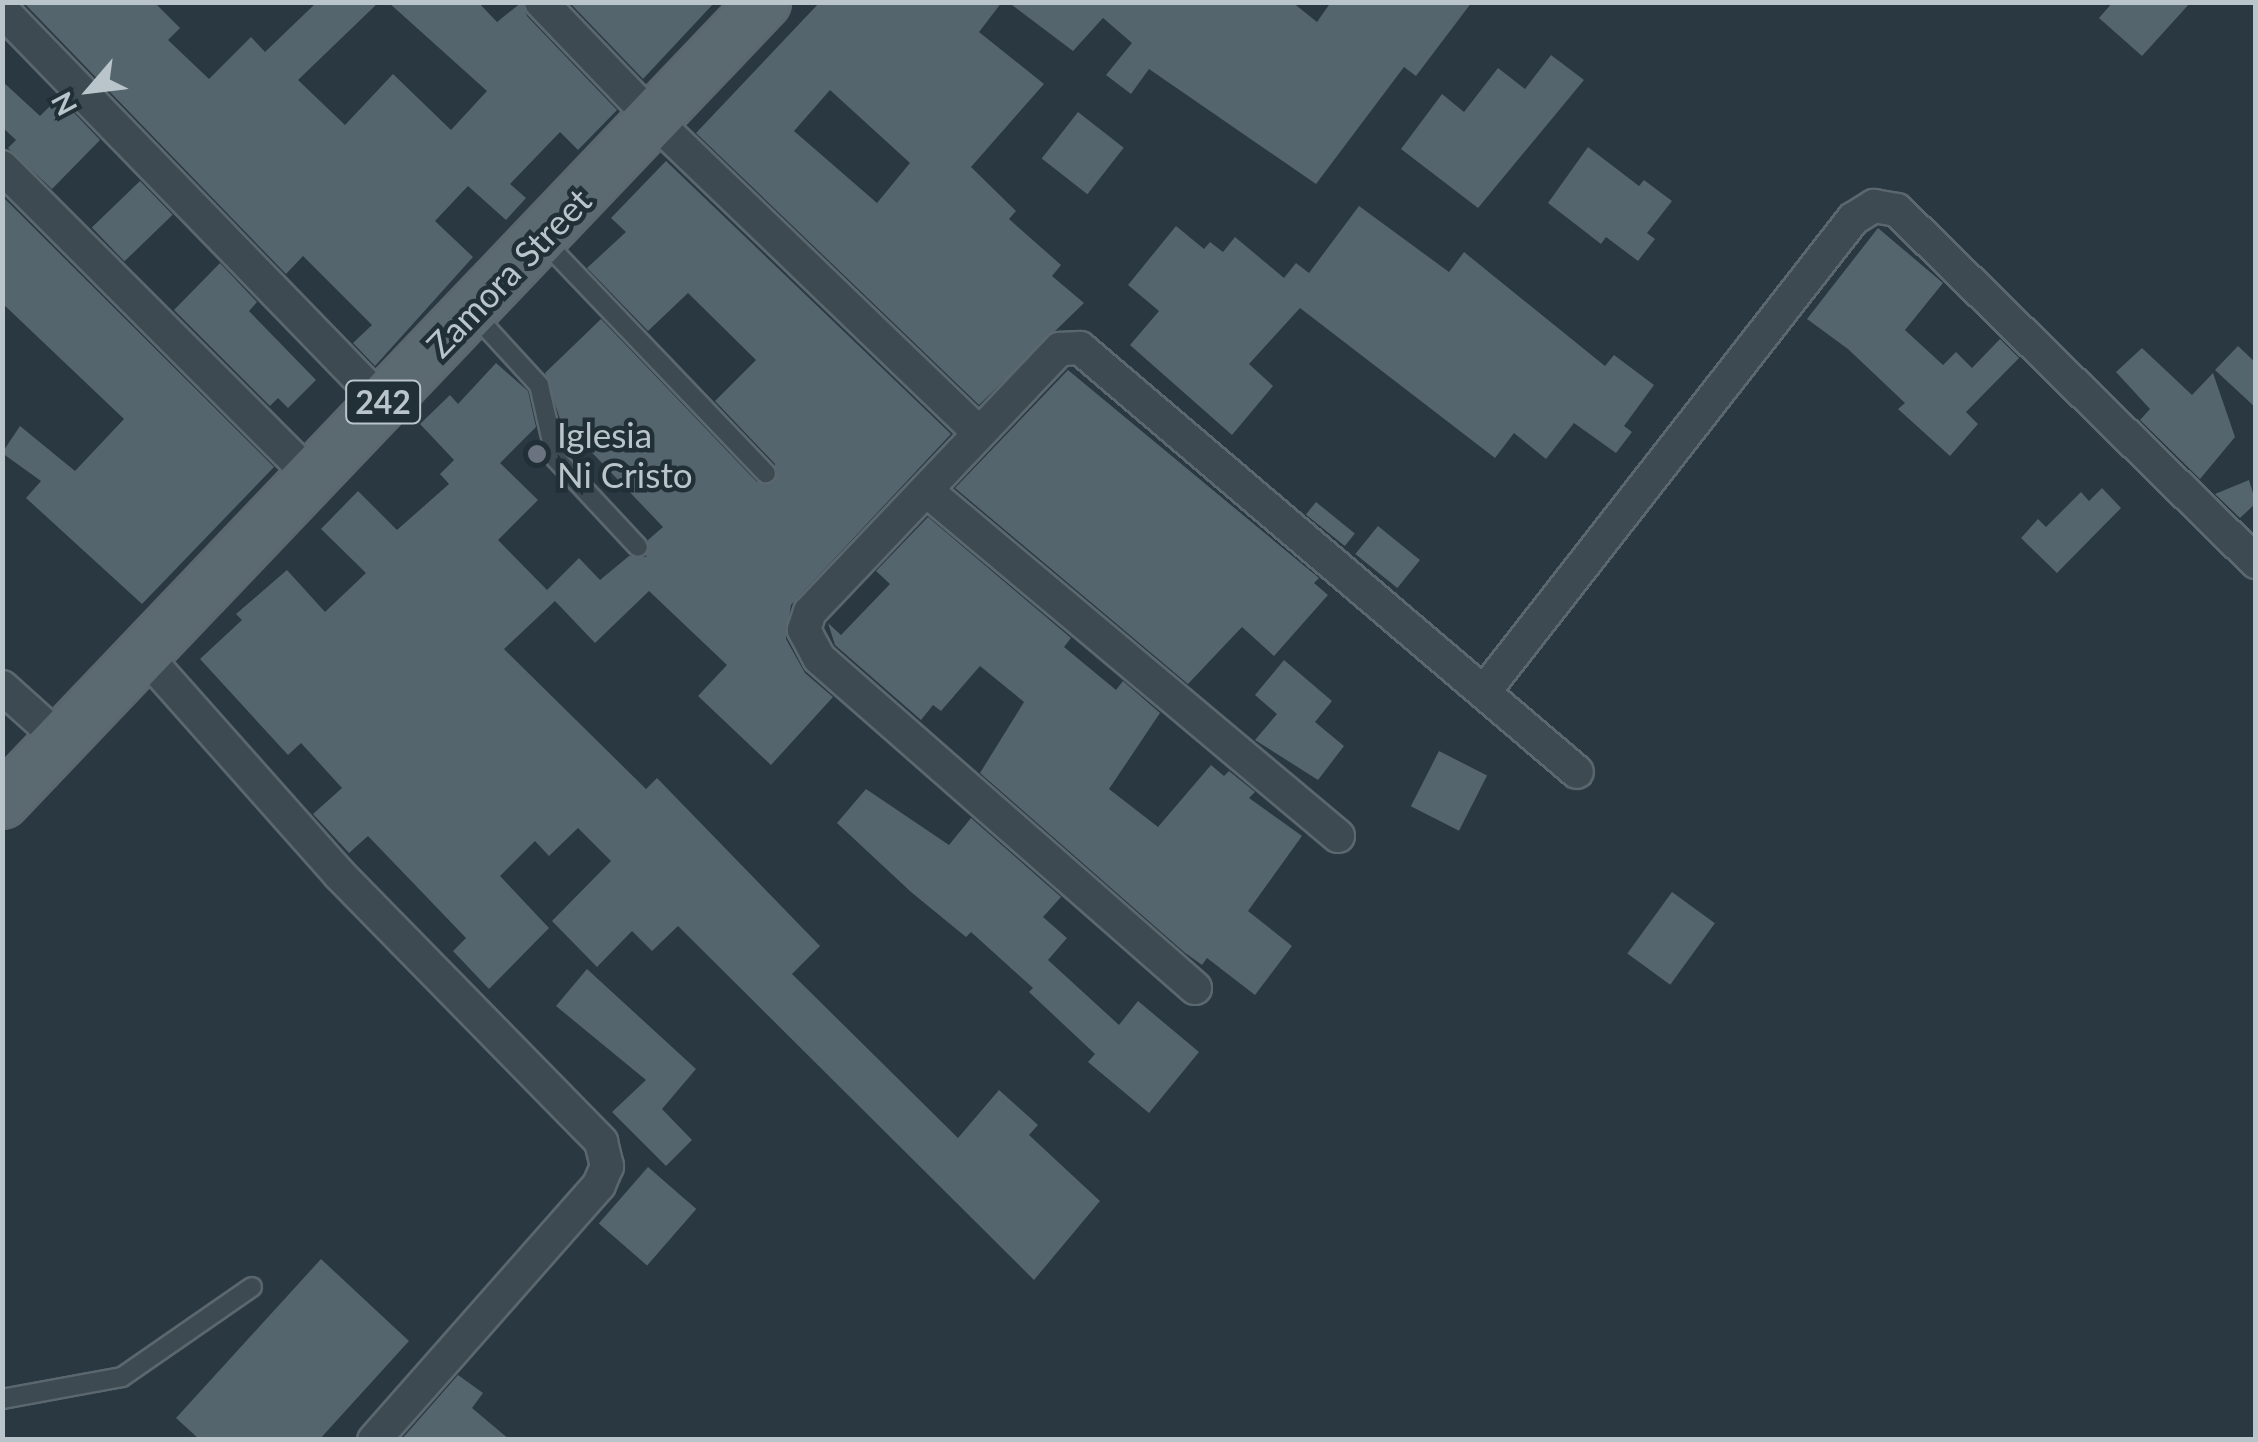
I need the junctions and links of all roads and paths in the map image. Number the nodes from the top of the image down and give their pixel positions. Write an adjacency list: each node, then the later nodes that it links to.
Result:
1 (542, 2): 4 (street)
2 (764, 2): 4 (main road, Zamora Street / 242)
3 (2, 10): 8 (street)
4 (654, 120): 6 (main road, Zamora Street / 242); 9 (street)
5 (2, 166): 11 (street)
6 (541, 238): 7 (main road, Zamora Street / 242); 10 (lane)
7 (471, 310): 8 (main road, Zamora Street / 242); 13 (lane)
8 (383, 403): 11 (main road, Zamora Street / 242)
9 (977, 430): 12 (street); 17 (street)
10 (766, 473)
11 (313, 478): 15 (main road, Zamora Street / 242)
12 (926, 490): 21 (street); 22 (street)
13 (638, 547)
14 (2256, 562): 17 (street)
15 (143, 653): 18 (main road, Zamora Street / 242); 25 (street)
16 (2, 687): 18 (street)
17 (1484, 692): 19 (street)
18 (60, 740): 20 (main road, Zamora Street / 242)
19 (1577, 772)
20 (2, 802)
21 (1338, 836)
22 (1195, 988)
23 (252, 1287): 24 (lane)
24 (2, 1399)
25 (374, 1440)

